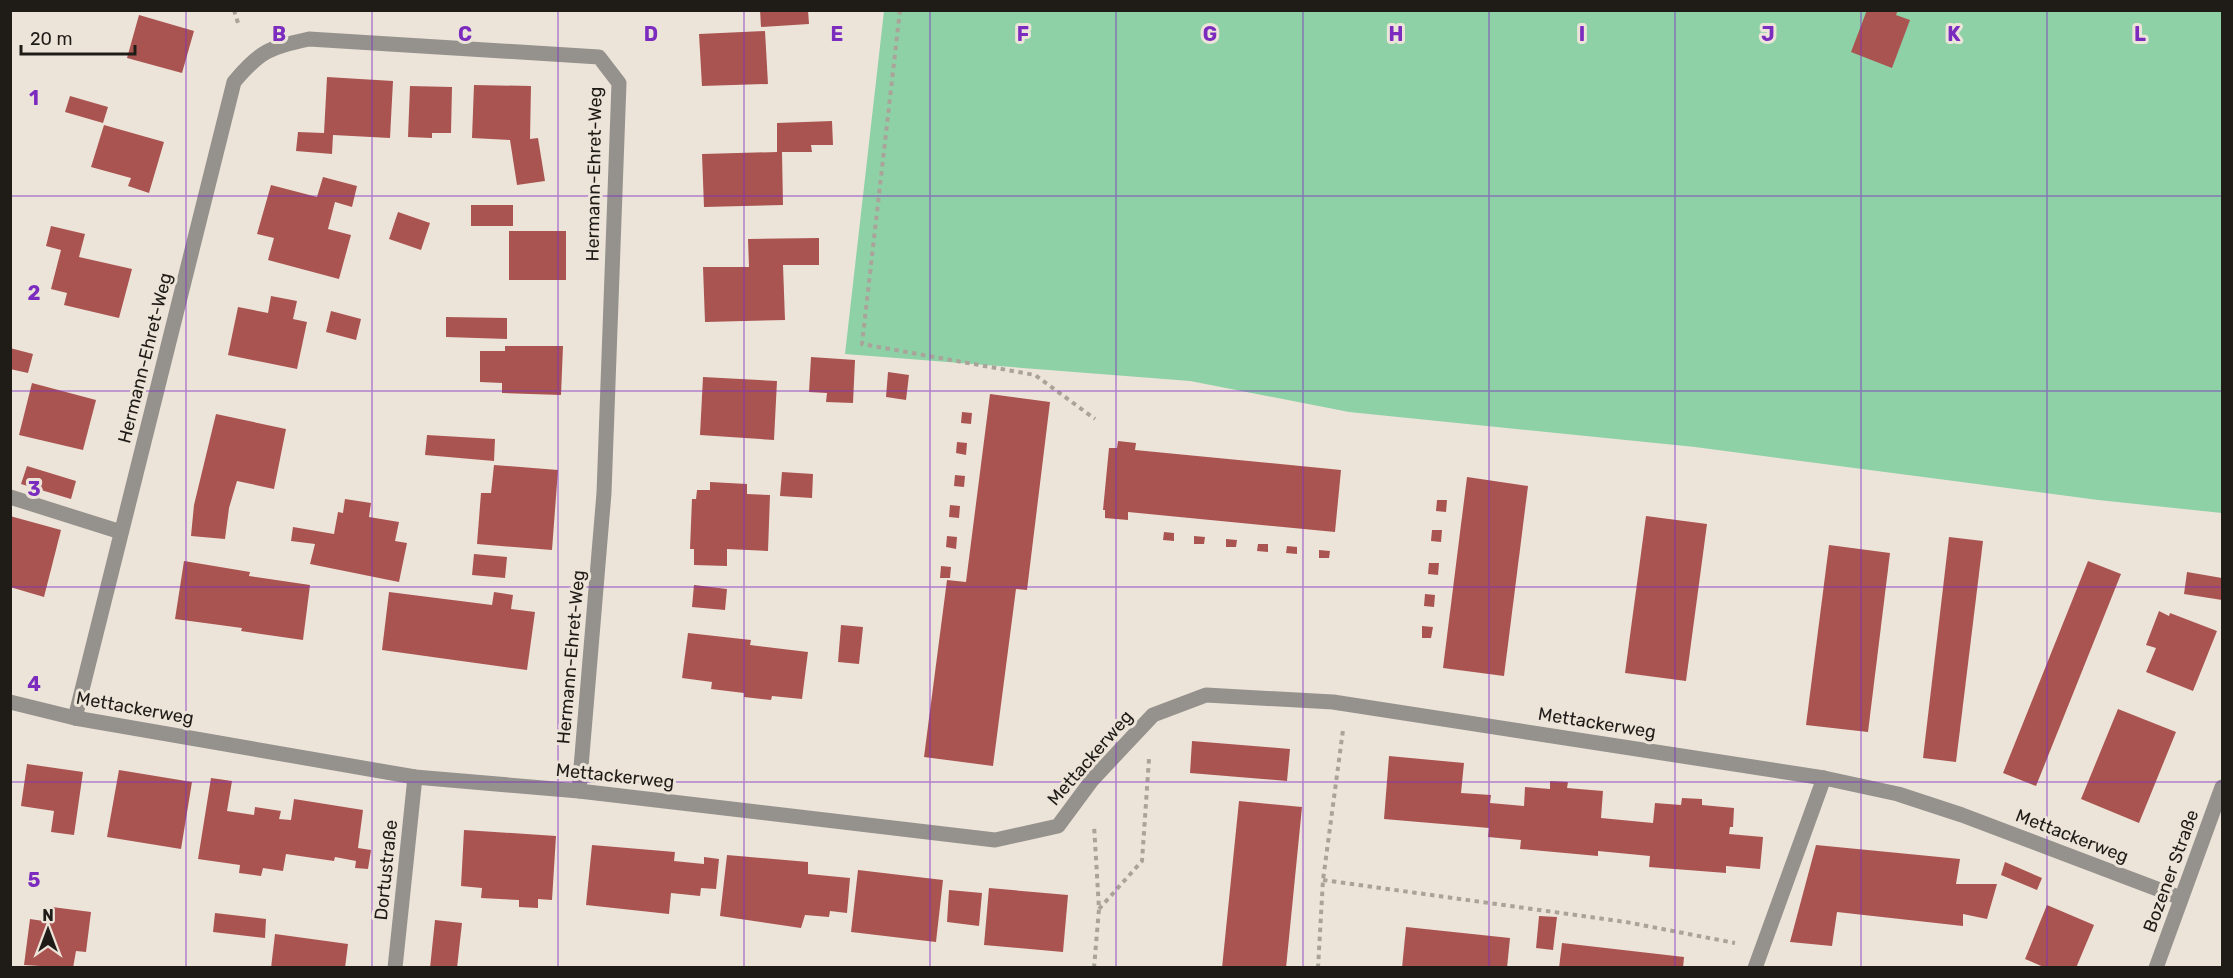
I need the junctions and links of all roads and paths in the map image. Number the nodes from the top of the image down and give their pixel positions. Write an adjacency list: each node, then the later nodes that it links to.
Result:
1 (234, 10): 3 (path)
2 (900, 10): 4 (path)
3 (238, 23)
4 (1095, 419)
5 (10, 497): 6 (street)
6 (121, 532): 10 (street, Hermann-Ehret-Weg); 15 (street, Hermann-Ehret-Weg)
7 (10, 702): 10 (street, Mettackerweg)
8 (1346, 705): 9 (street, Mettackerweg); 12 (street, Mettackerweg); 16 (path)
9 (1153, 715): 13 (street, Mettackerweg); 18 (path)
10 (75, 718): 11 (street, Mettackerweg)
11 (415, 777): 15 (street, Mettackerweg); 21 (street, Dortustraße)
12 (1824, 778): 17 (street, Mettackerweg); 19 (street)
13 (1092, 780): 15 (street, Mettackerweg); 18 (path)
14 (2223, 787): 17 (street, Bozener Straße)
15 (579, 790)
16 (1323, 880): 19 (path); 23 (path)
17 (2181, 898): 20 (street, Bozener Straße)
18 (1099, 909): 22 (path)
19 (1763, 949): 24 (street)
20 (2157, 965): 25 (street)
21 (396, 968)
22 (1094, 968)
23 (1317, 968)
24 (1755, 968)
25 (2173, 968)

